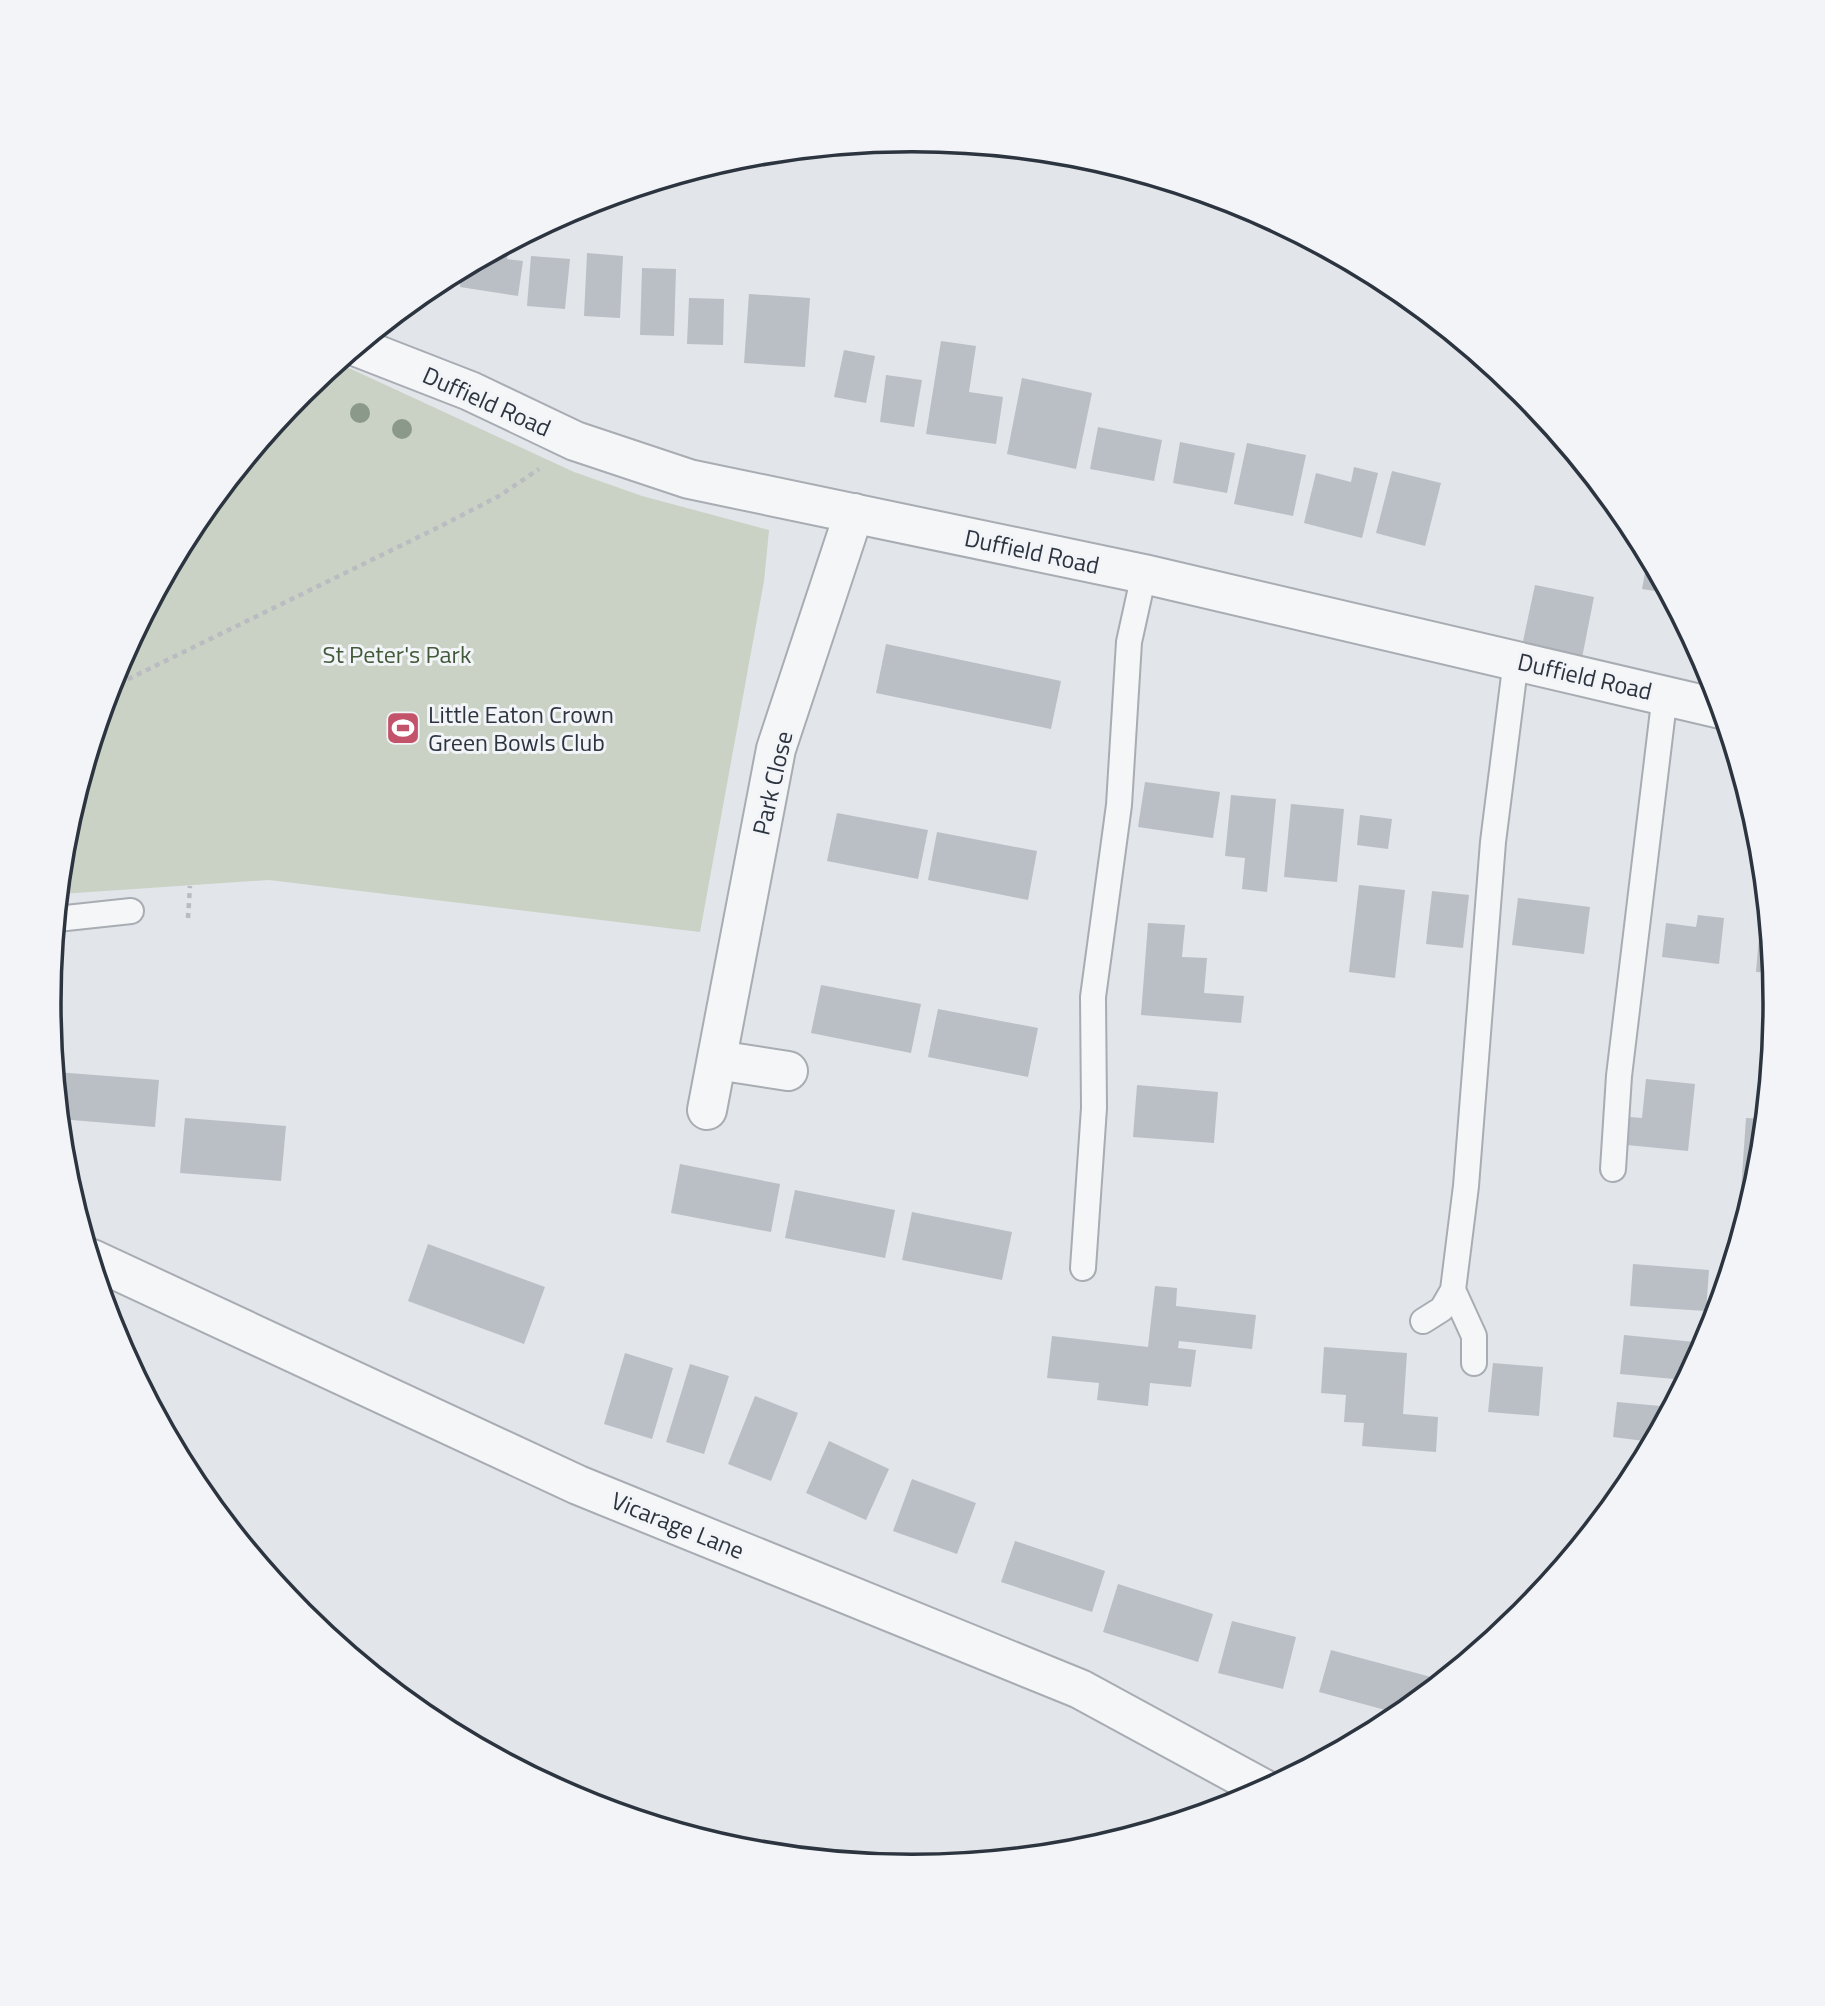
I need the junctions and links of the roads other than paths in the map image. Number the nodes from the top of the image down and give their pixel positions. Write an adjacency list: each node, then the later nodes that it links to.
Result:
1 (366, 351): 2 (street, Duffield Road)
2 (854, 513): 3 (street, Duffield Road); 9 (street, Park Close)
3 (1144, 574): 4 (street, Duffield Road); 14 (lane)
4 (1516, 660): 5 (street, Duffield Road); 15 (lane)
5 (1665, 694): 6 (street, Duffield Road); 12 (lane)
6 (1710, 706)
7 (131, 911): 8 (lane)
8 (66, 918)
9 (717, 1060): 10 (street); 11 (street, Park Close)
10 (788, 1071)
11 (708, 1110)
12 (1612, 1169)
13 (102, 1264): 18 (street, Vicarage Lane)
14 (1083, 1268)
15 (1453, 1290): 16 (lane); 17 (lane)
16 (1423, 1321)
17 (1474, 1363)
18 (1252, 1783)

